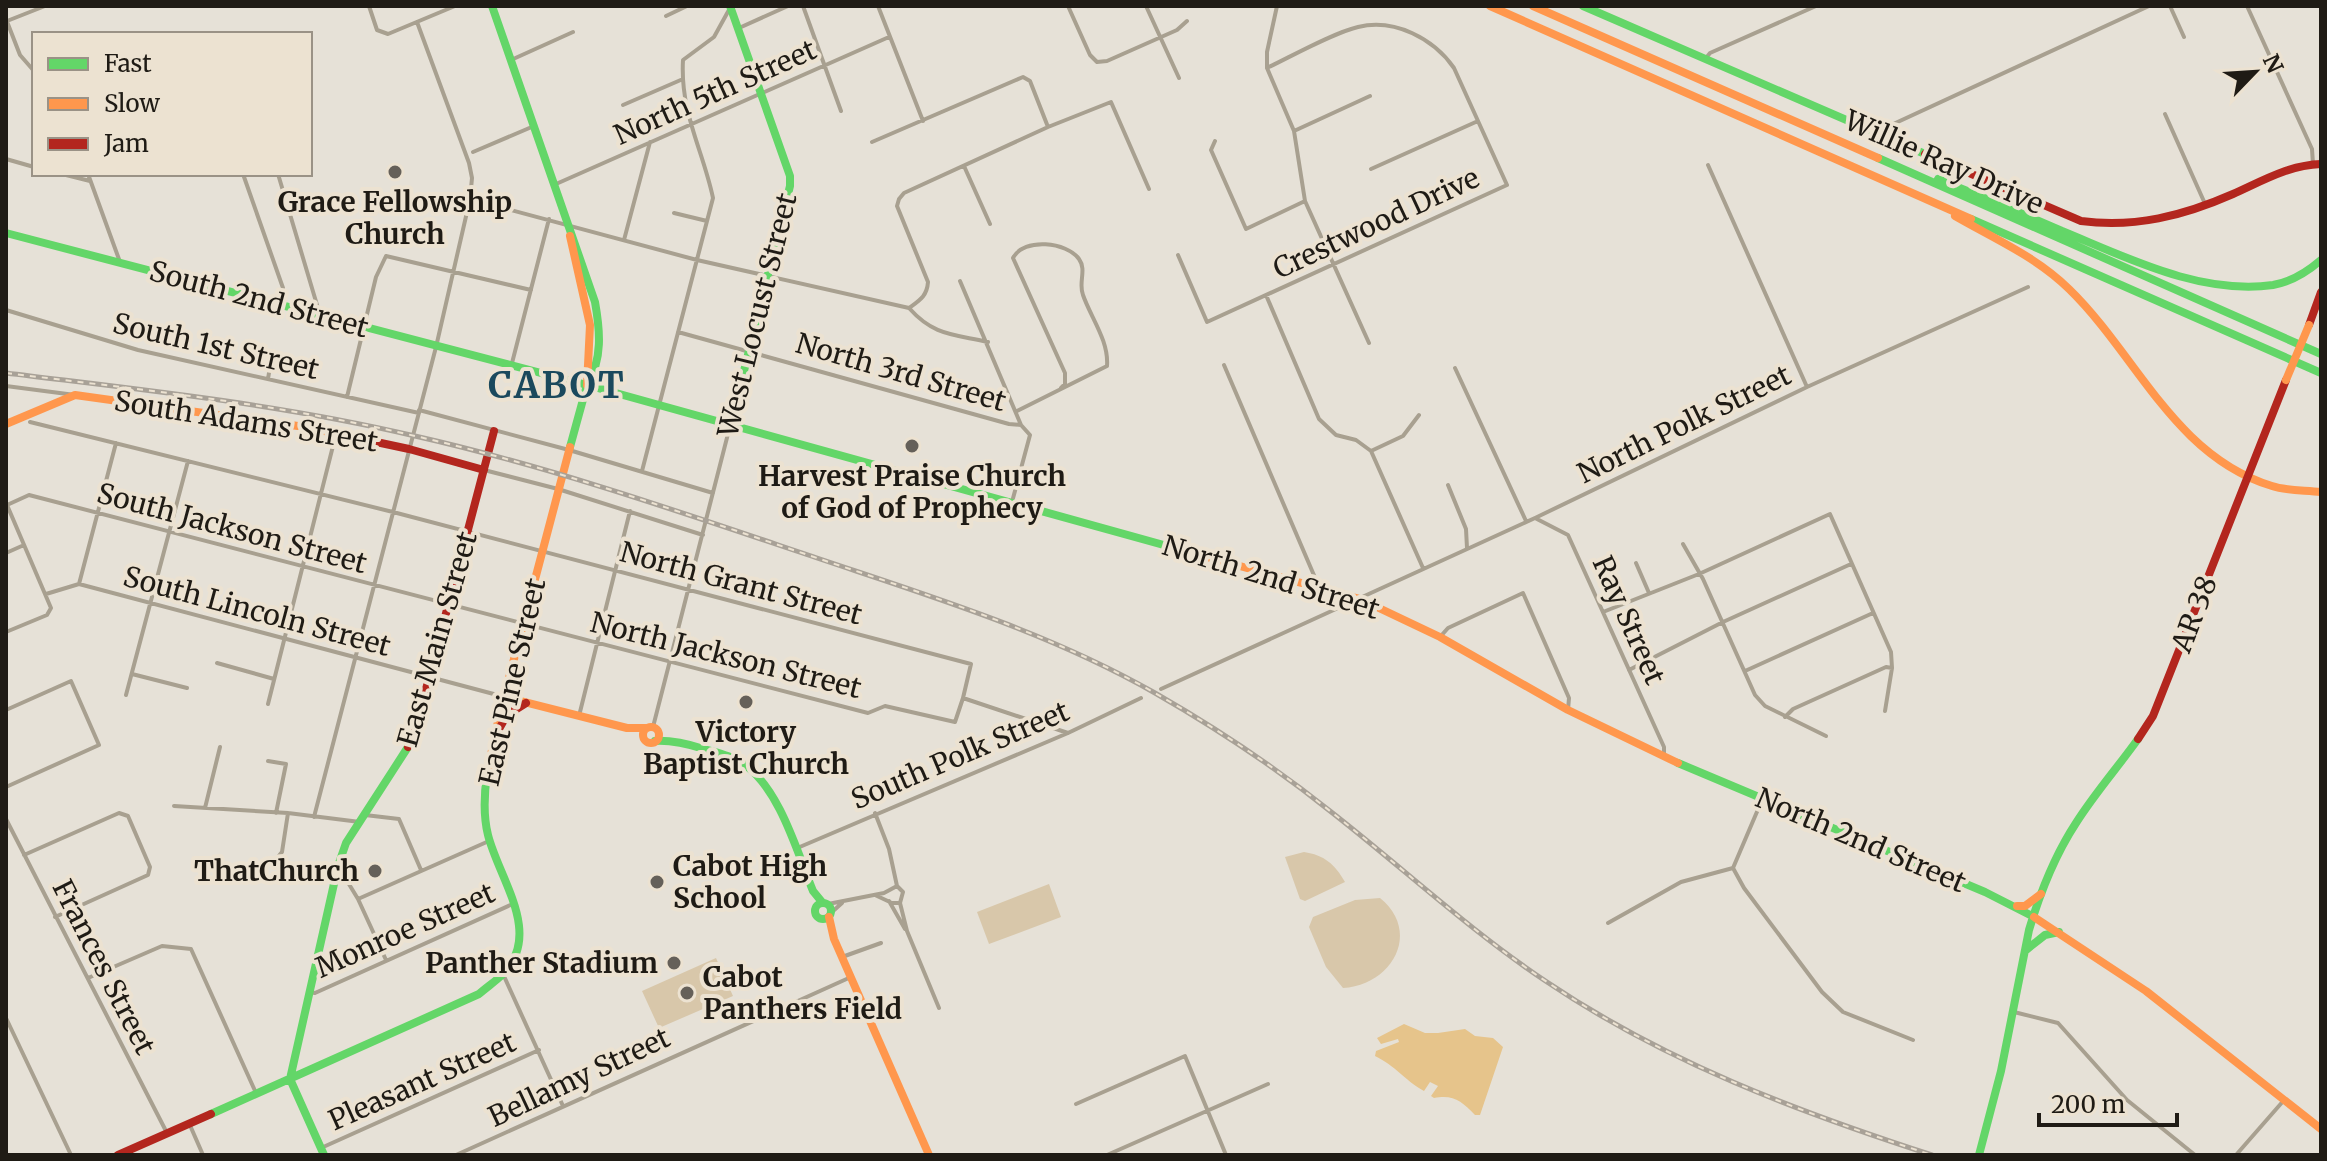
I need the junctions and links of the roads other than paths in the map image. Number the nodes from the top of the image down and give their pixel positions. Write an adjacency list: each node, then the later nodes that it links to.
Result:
1 (45, 6): 21 (street)
2 (369, 6): 23 (street)
3 (455, 6): 23 (street)
4 (492, 6): 29 (main road, East Pine Street)
5 (687, 6): 20 (street)
6 (788, 6): 24 (street)
7 (803, 6): 31 (street)
8 (878, 6): 26 (street)
9 (1068, 6): 27 (street)
10 (1146, 6): 27 (street)
11 (1277, 6): 32 (street)
12 (1490, 6): 66 (main road)
13 (1533, 6): 53 (main road)
14 (1583, 6): 30 (main road, Willie Ray Drive)
15 (1816, 6): 30 (street)
16 (2149, 6): 47 (street)
17 (2170, 6): 28 (street)
18 (2247, 6): 54 (street, Willie Ray Drive)
19 (730, 7): 24 (main road, West Locust Street); 35 (street)
20 (666, 16)
21 (6, 20): 33 (street)
22 (1187, 21): 27 (street)
23 (417, 22): 67 (street)
24 (737, 29): 36 (main road, West Locust Street)
25 (573, 32): 29 (street)
26 (889, 37): 31 (street, North 5th Street); 41 (street)
27 (1161, 37): 34 (street)
28 (2184, 37)
29 (511, 60): 43 (main road, East Pine Street)
30 (1705, 60): 47 (main road, Willie Ray Drive)
31 (825, 66): 36 (street, North 5th Street); 39 (street)
32 (1267, 68): 42 (street); 46 (street)
33 (32, 69)
34 (1179, 78)
35 (683, 79): 38 (street); 44 (street)
36 (761, 94): 44 (street, North 5th Street); 83 (main road, West Locust Street)
37 (1370, 96): 46 (street)
38 (623, 105)
39 (841, 111)
40 (2165, 114): 69 (street)
41 (923, 121): 45 (street); 50 (street)
42 (1478, 121): 58 (street); 81 (street, Crestwood Drive)
43 (536, 125): 51 (street); 64 (main road, East Pine Street)
44 (689, 126): 49 (street, North 5th Street); 72 (street)
45 (1048, 127): 57 (street); 65 (street)
46 (1294, 131): 68 (street)
47 (1876, 132): 69 (main road, Willie Ray Drive)
48 (1215, 141): 68 (street)
49 (650, 142): 64 (street, North 5th Street); 76 (street)
50 (872, 142)
51 (473, 152)
52 (6, 159): 56 (street)
53 (1886, 162): 79 (main road); 95 (main road)
54 (2317, 164): 69 (main road, Willie Ray Drive)
55 (1708, 165): 112 (street)
56 (32, 166)
57 (964, 166): 73 (street); 90 (street)
58 (1371, 169)
59 (70, 176): 63 (street)
60 (89, 176): 63 (street)
61 (244, 176): 89 (street)
62 (279, 176): 92 (street)
63 (90, 181): 80 (street)
64 (556, 184): 74 (main road, East Pine Street)
65 (1149, 189)
66 (1926, 199): 107 (main road); 133 (main road)
67 (473, 200): 71 (street); 82 (street)
68 (1305, 201): 81 (street)
69 (2206, 206)
70 (674, 213): 72 (street)
71 (549, 219): 74 (street); 86 (street)
72 (707, 221): 78 (street)
73 (990, 224)
74 (568, 225): 76 (street); 110 (main road, East Pine Street)
75 (6, 233): 80 (main road, South 2nd Street)
76 (624, 240): 78 (street)
77 (1178, 255): 88 (street)
78 (697, 260): 83 (street); 94 (street)
79 (2321, 260)
80 (120, 262): 89 (main road, South 2nd Street)
81 (1333, 264): 88 (street, Crestwood Drive); 97 (street)
82 (454, 272): 86 (street); 93 (street); 98 (street)
83 (769, 277): 90 (street); 100 (main road, West Locust Street)
84 (960, 281): 96 (street)
85 (2028, 287): 112 (street, North Polk Street)
86 (531, 290): 104 (street)
87 (2321, 292): 133 (main road, AR 38, bridge)
88 (1266, 295): 129 (street, Crestwood Drive)
89 (279, 304): 92 (main road, South 2nd Street)
90 (909, 308): 96 (street)
91 (6, 310): 108 (street, South 1st Street)
92 (320, 315): 93 (main road, South 2nd Street)
93 (364, 327): 98 (main road, South 2nd Street); 115 (street)
94 (678, 332): 100 (street, North 3rd Street); 116 (street)
95 (2281, 337): 99 (main road); 102 (main road)
96 (988, 342): 117 (street)
97 (1369, 343)
98 (436, 347): 104 (main road, South 2nd Street); 118 (street)
99 (2321, 348)
100 (751, 350): 121 (main road, West Locust Street); 123 (street, North 3rd Street)
101 (272, 354): 108 (street)
102 (2321, 354)
103 (1224, 365): 162 (street)
104 (511, 367): 110 (main road, North 2nd Street)
105 (1455, 368): 145 (street)
106 (1065, 373): 109 (street); 109 (street); 113 (street)
107 (2321, 373)
108 (268, 379): 115 (street, South 1st Street)
109 (1079, 381): 113 (street)
110 (587, 385): 116 (main road, North 2nd Street); 128 (main road, East Pine Street)
111 (6, 386): 114 (street, South Adams Street)
112 (1807, 387): 144 (street, North Polk Street)
113 (1061, 388): 117 (street)
114 (75, 395): 122 (main road); 125 (main road, South Adams Street)
115 (347, 397): 118 (street, South 1st Street)
116 (660, 404): 121 (main road, North 2nd Street); 132 (street)
117 (1017, 411): 123 (street)
118 (419, 412): 124 (street, South 1st Street); 127 (street)
119 (1419, 415): 129 (street)
120 (30, 422): 126 (street, North Grant Street)
121 (731, 423): 137 (street, West Locust Street); 139 (main road, North 2nd Street)
122 (6, 424)
123 (1021, 425): 139 (street)
124 (494, 431): 128 (street, South 1st Street); 131 (main road, East Main Street)
125 (336, 434): 127 (main road, South Adams Street); 138 (street)
126 (116, 443): 130 (street, North Grant Street); 143 (street)
127 (409, 449): 131 (main road, South Adams Street); 142 (street)
128 (569, 450): 132 (street, South 1st Street); 135 (main road, East Pine Street)
129 (1371, 451): 157 (street)
130 (188, 461): 138 (street, North Grant Street); 147 (street)
131 (484, 470): 135 (street); 146 (main road, East Main Street)
132 (642, 471): 137 (street, South 1st Street)
133 (2247, 478): 136 (main road); 229 (main road, AR 38)
134 (1448, 485): 151 (street)
135 (558, 489): 141 (street); 153 (main road, East Pine Street)
136 (2321, 492)
137 (713, 493): 148 (street, West Locust Street)
138 (320, 494): 142 (street, North Grant Street); 156 (street)
139 (1012, 502): 162 (main road, North 2nd Street)
140 (6, 504): 143 (street, South Jackson Street); 150 (street)
141 (630, 511): 148 (street); 158 (street)
142 (393, 512): 146 (street, North Grant Street); 161 (street)
143 (98, 514): 147 (street, South Jackson Street); 160 (street)
144 (1535, 518): 145 (street, North Polk Street); 169 (street, Ray Street)
145 (1526, 521): 151 (street, North Polk Street)
146 (468, 532): 153 (street, North Grant Street); 168 (main road, East Main Street)
147 (169, 533): 156 (street, South Jackson Street); 167 (street)
148 (703, 535): 163 (street, West Locust Street)
149 (1683, 544): 159 (street)
150 (24, 545): 152 (street); 165 (street)
151 (1467, 548): 157 (street, North Polk Street)
152 (6, 553)
153 (543, 553): 158 (street, North Grant Street); 172 (main road, East Pine Street)
154 (1636, 563): 164 (street)
155 (1851, 564): 159 (street); 170 (street); 171 (street)
156 (301, 566): 161 (street, South Jackson Street); 175 (street)
157 (1423, 568): 166 (street, North Polk Street)
158 (615, 571): 163 (street, North Grant Street); 176 (street)
159 (1699, 574): 164 (street); 171 (street)
160 (79, 584): 165 (street, South Lincoln Street); 167 (street, South Lincoln Street)
161 (375, 586): 168 (street, South Jackson Street); 177 (street)
162 (1319, 587): 166 (main road, North 2nd Street)
163 (689, 589): 178 (street, West Locust Street); 190 (street, North Grant Street)
164 (1649, 593): 169 (street)
165 (46, 594): 173 (street)
166 (1360, 599): 174 (main road, North 2nd Street); 187 (street)
167 (150, 603): 175 (street, South Lincoln Street); 183 (street)
168 (449, 606): 172 (street, North Jackson Street); 184 (main road, East Main Street)
169 (1603, 612): 181 (street, Ray Street)
170 (1873, 613): 180 (street); 182 (street)
171 (1723, 622): 181 (street); 182 (street)
172 (523, 624): 176 (street, North Jackson Street); 189 (main road, East Pine Street)
173 (6, 632)
174 (1440, 637): 195 (main road, North 2nd Street); 195 (street)
175 (283, 639): 177 (street, South Lincoln Street); 185 (street)
176 (596, 643): 178 (street, North Jackson Street); 197 (street)
177 (354, 659): 184 (street, South Lincoln Street); 217 (street)
178 (669, 661): 190 (street, North Jackson Street); 200 (street, West Locust Street)
179 (217, 663): 185 (street)
180 (1892, 668): 196 (street); 198 (street)
181 (1629, 670): 208 (street, Ray Street)
182 (1745, 671): 198 (street)
183 (132, 674): 186 (street); 188 (street)
184 (428, 678): 189 (street, South Lincoln Street); 219 (main road, East Main Street)
185 (274, 679): 193 (street)
186 (187, 688)
187 (1161, 689)
188 (126, 695)
189 (505, 697): 192 (main road); 201 (main road, East Pine Street)
190 (963, 698): 202 (street)
191 (1141, 698): 202 (street, South Polk Street)
192 (527, 702): 197 (main road); 201 (main road)
193 (268, 704)
194 (6, 710): 210 (street)
195 (1568, 710): 208 (main road, North 2nd Street)
196 (1885, 711)
197 (579, 716): 199 (main road)
198 (1785, 717): 203 (street)
199 (627, 728): 200 (main road); 204 (main road)
200 (652, 728): 204 (main road); 205 (main road); 206 (main road)
201 (496, 733): 220 (main road, East Pine Street)
202 (1068, 733): 216 (street, South Polk Street)
203 (1826, 736)
204 (644, 738): 205 (main road)
205 (655, 741): 206 (main road)
206 (674, 741): 221 (main road)
207 (220, 747): 213 (street)
208 (1664, 757): 211 (main road, North 2nd Street)
209 (268, 761): 214 (street)
210 (6, 787)
211 (1762, 800): 225 (street); 235 (main road, North 2nd Street)
212 (174, 806): 213 (street)
213 (205, 808): 214 (street)
214 (276, 813): 215 (street)
215 (288, 813): 217 (street); 223 (street)
216 (875, 813): 221 (street, South Polk Street); 227 (street)
217 (314, 817): 219 (street)
218 (6, 819): 222 (street, Frances Street)
219 (362, 819): 224 (main road, East Main Street); 226 (street)
220 (489, 841): 226 (street); 233 (main road, East Pine Street)
221 (795, 849): 236 (main road)
222 (24, 855): 237 (street, Frances Street); 237 (street)
223 (251, 864)
224 (338, 866): 231 (street); 249 (main road, East Main Street)
225 (1733, 868): 239 (street); 253 (street)
226 (422, 870): 231 (street)
227 (894, 886): 228 (street); 234 (street)
228 (886, 892): 230 (street); 232 (street)
229 (2044, 892): 235 (main road); 238 (main road, AR 38)
230 (875, 895): 232 (street); 236 (street)
231 (358, 899): 245 (street)
232 (888, 900): 234 (street); 240 (street)
233 (516, 903): 245 (street, Monroe Street); 246 (main road, East Pine Street)
234 (900, 903): 240 (street)
235 (2014, 906): 238 (main road, North 2nd Street)
236 (826, 910): 244 (main road)
237 (55, 917): 248 (street, Frances Street)
238 (2034, 917): 241 (main road, North 2nd Street); 243 (main road, AR 38)
239 (1608, 923)
240 (907, 931): 250 (street)
241 (2059, 932): 243 (main road); 258 (main road, North 2nd Street)
242 (881, 943): 244 (street)
243 (2026, 950): 251 (main road, AR 38)
244 (842, 957): 247 (main road)
245 (386, 960): 249 (street, Monroe Street)
246 (503, 974): 254 (street); 255 (main road)
247 (851, 977): 260 (street, Bellamy Street); 270 (main road)
248 (87, 978): 257 (street); 264 (street, Frances Street)
249 (309, 992): 255 (main road, East Main Street)
250 (939, 1008)
251 (2014, 1012): 273 (main road, AR 38); 274 (street)
252 (6, 1018): 266 (street)
253 (1913, 1040)
254 (539, 1050): 260 (street); 265 (street, Pleasant Street)
255 (290, 1079): 257 (main road); 265 (main road)
256 (1268, 1084): 261 (street)
257 (256, 1093): 262 (main road)
258 (2285, 1099): 263 (main road, North 2nd Street); 275 (street)
259 (1076, 1104): 261 (street)
260 (563, 1106): 269 (street, Bellamy Street)
261 (1207, 1110): 271 (street); 272 (street)
262 (189, 1123): 264 (main road); 268 (street)
263 (2321, 1129)
264 (167, 1133): 267 (main road)
265 (322, 1151)
266 (71, 1155)
267 (118, 1155)
268 (203, 1155)
269 (456, 1155)
270 (929, 1155)
271 (1107, 1155)
272 (1226, 1155)
273 (1979, 1155)
274 (2195, 1155)
275 (2236, 1155)

